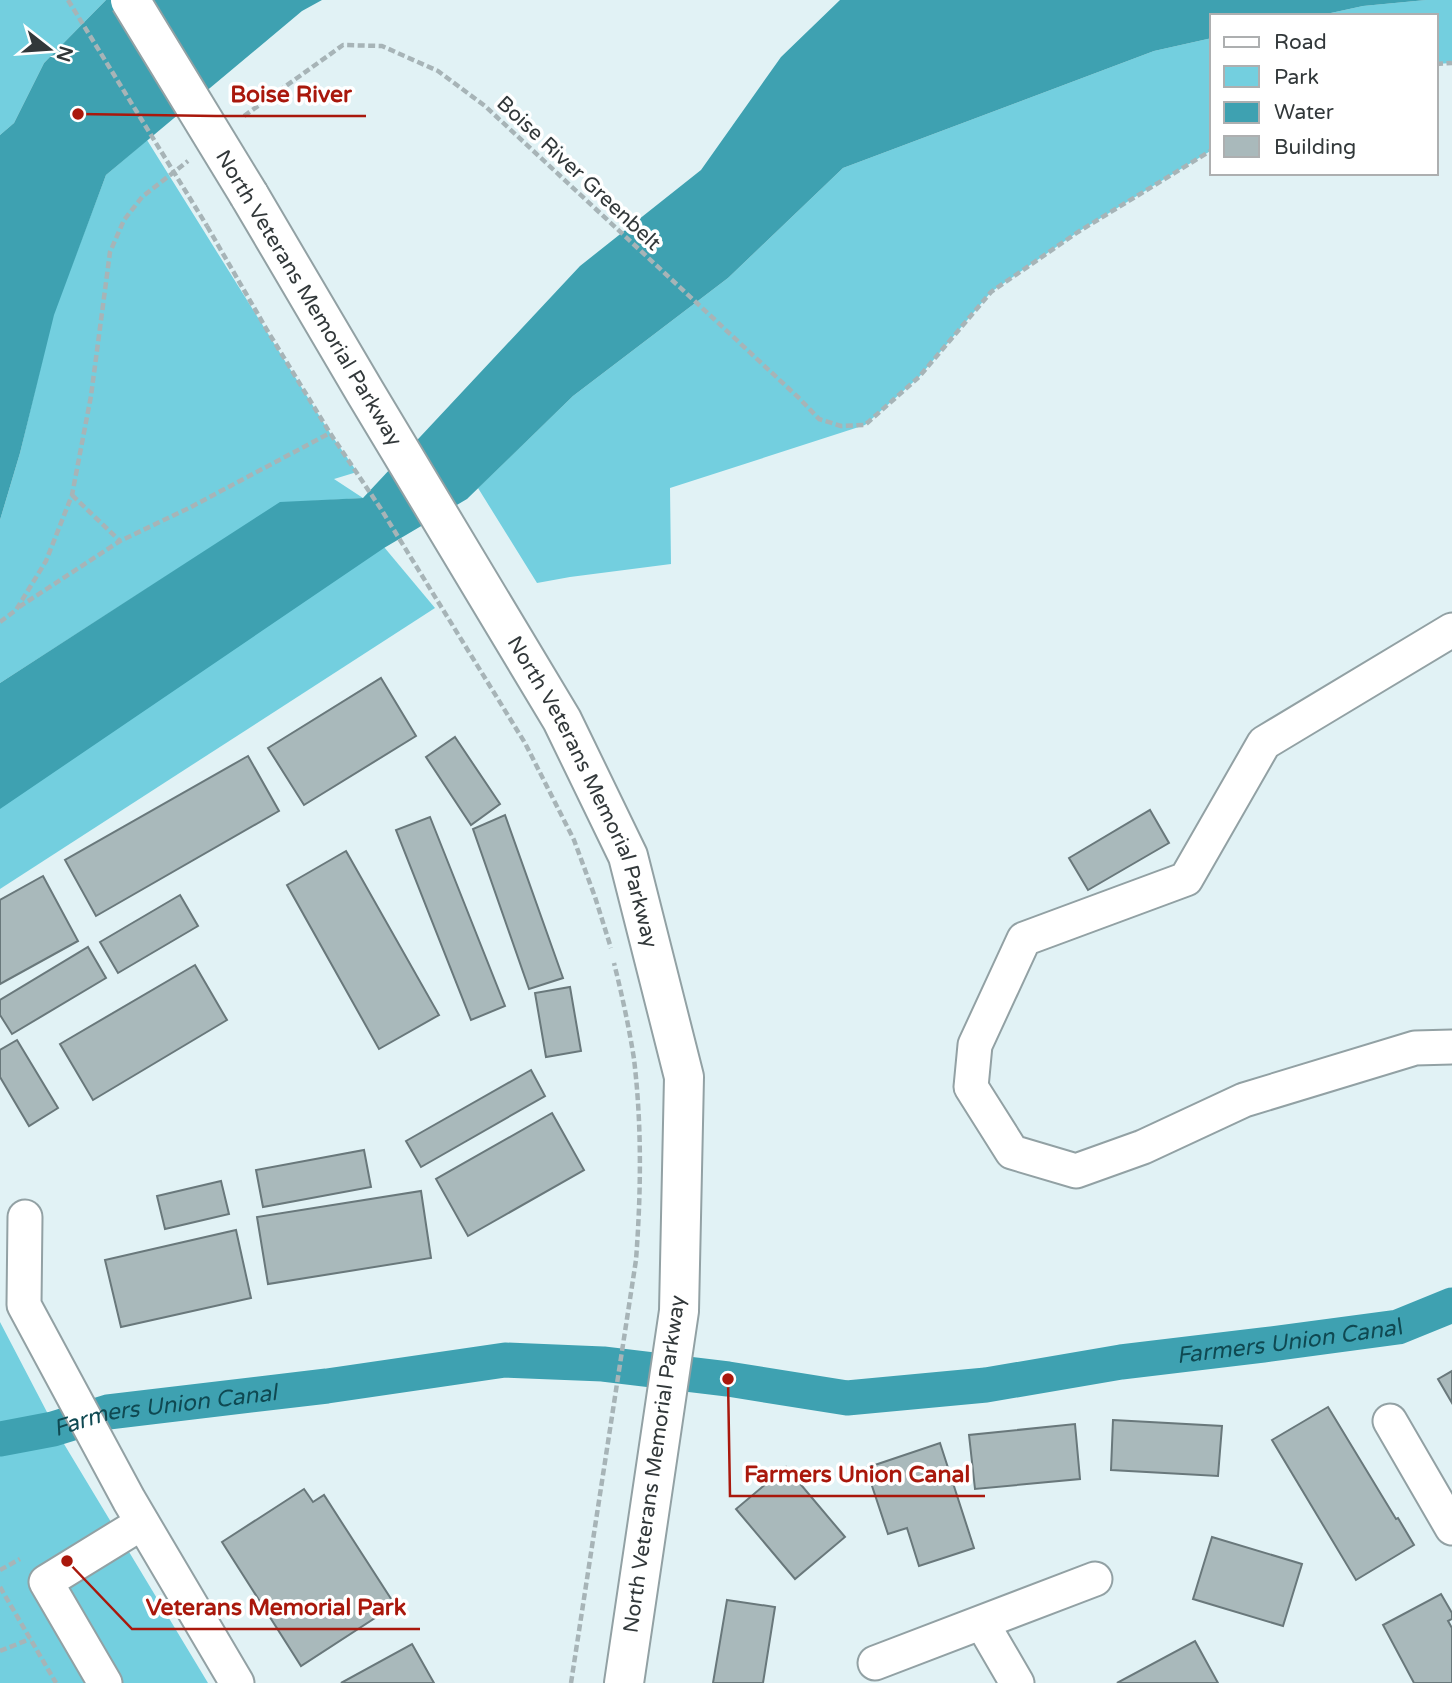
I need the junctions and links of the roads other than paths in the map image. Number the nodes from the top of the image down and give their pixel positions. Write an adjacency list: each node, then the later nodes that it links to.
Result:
1 (130, 0): 13 (main road, North Veterans Memorial Parkway, bridge)
2 (1452, 630): 3 (street)
3 (1452, 1047)
4 (25, 1217): 6 (street)
5 (1390, 1421): 7 (street)
6 (142, 1523): 11 (street); 12 (street)
7 (1452, 1528)
8 (1095, 1579): 9 (street)
9 (982, 1623): 10 (street); 14 (street)
10 (875, 1663)
11 (105, 1683)
12 (237, 1683)
13 (624, 1683)
14 (1017, 1683)

